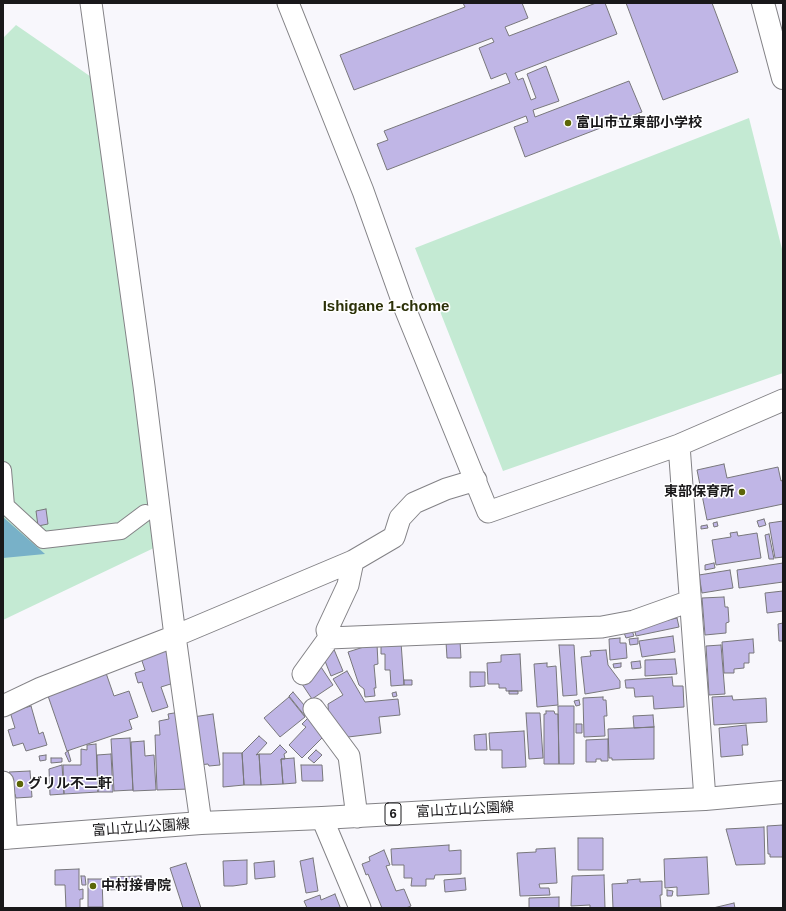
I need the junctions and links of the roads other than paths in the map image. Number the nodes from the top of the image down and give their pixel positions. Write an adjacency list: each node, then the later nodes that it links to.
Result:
1 (91, 3): 13 (street)
2 (288, 3): 9 (street)
3 (763, 3): 4 (main road)
4 (777, 29): 5 (main road)
5 (783, 78)
6 (783, 400): 7 (street)
7 (679, 445): 9 (street); 12 (street)
8 (3, 470): 10 (street)
9 (476, 480): 11 (street)
10 (144, 513)
11 (353, 561): 13 (street); 14 (street)
12 (690, 601): 14 (street); 20 (street)
13 (176, 636): 16 (street); 23 (street)
14 (329, 638): 15 (street)
15 (303, 674)
16 (3, 706)
17 (314, 709): 21 (street)
18 (3, 782): 24 (street)
19 (783, 792): 20 (main road, 富山立山公園線 / 6)
20 (705, 799): 21 (main road, 富山立山公園線 / 6)
21 (357, 817): 22 (main road, 富山立山公園線 / 6)
22 (322, 818): 23 (main road, 富山立山公園線 / 6); 25 (street)
23 (201, 823): 24 (main road, 富山立山公園線 / 6)
24 (5, 838)
25 (360, 908)

